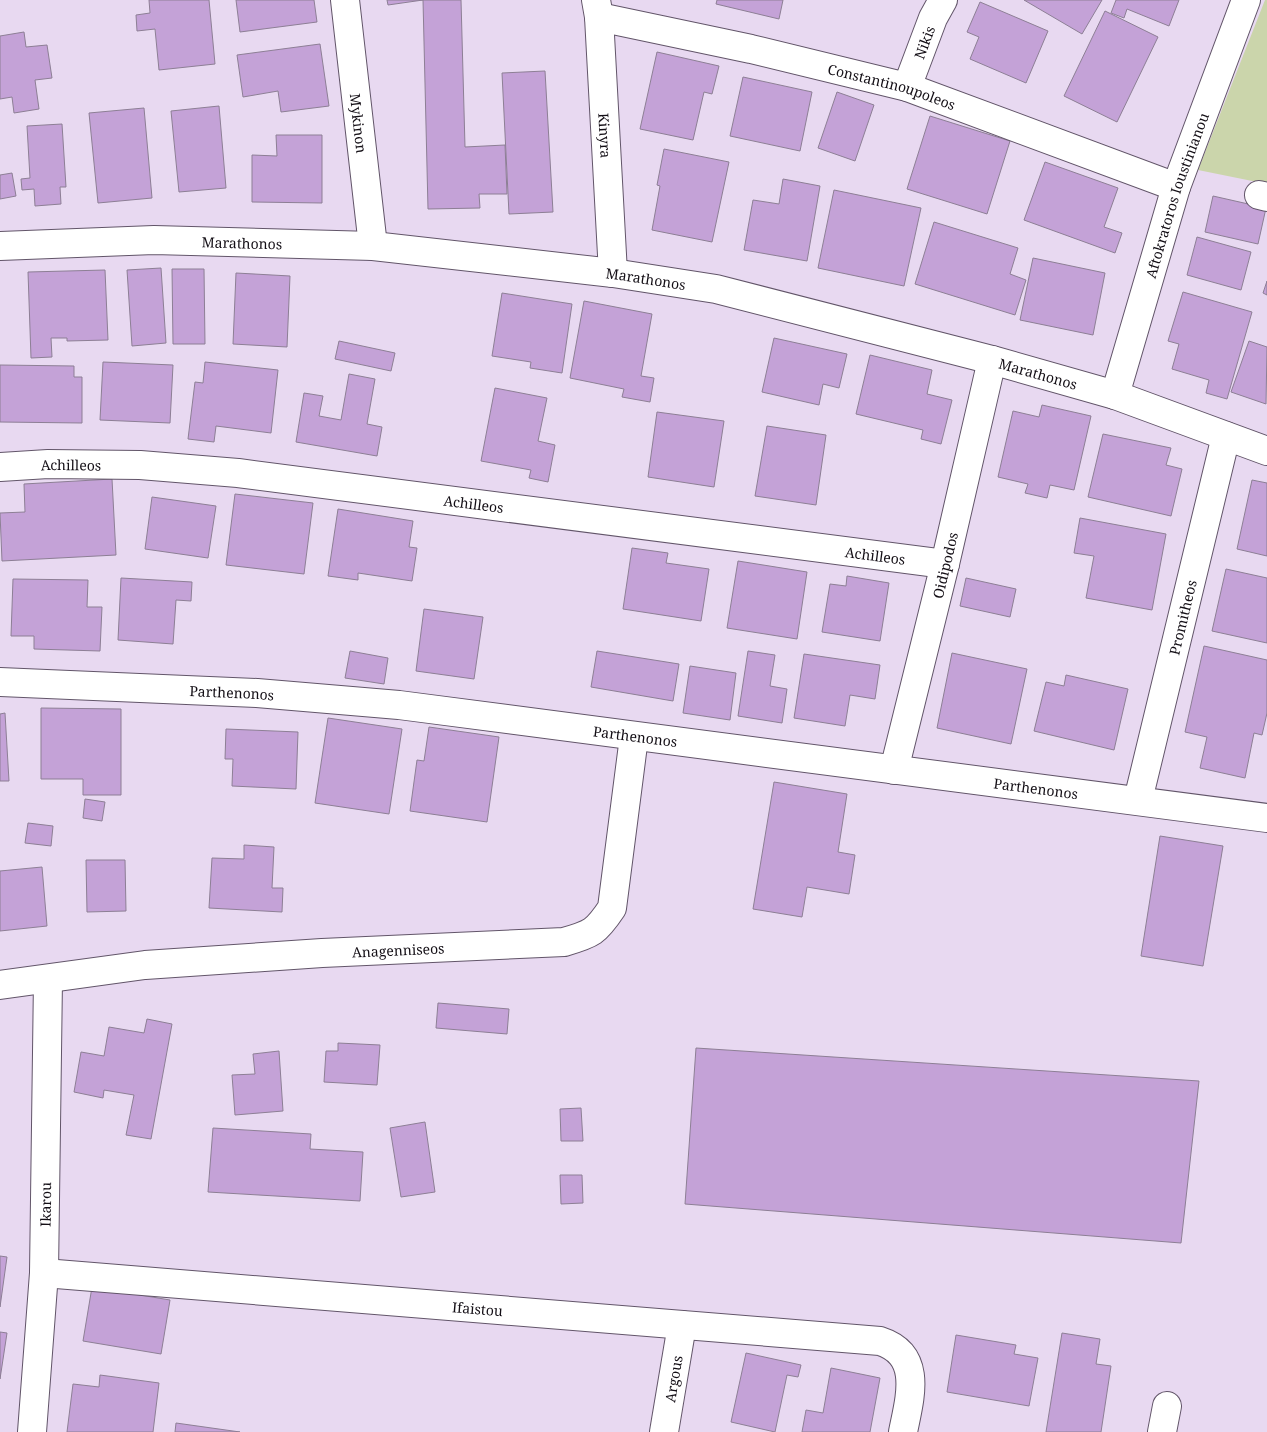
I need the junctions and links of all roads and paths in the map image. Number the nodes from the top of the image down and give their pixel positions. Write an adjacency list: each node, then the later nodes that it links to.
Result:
1 (345, 0): 8 (street, Mykinon)
2 (943, 0): 5 (street, Nikis)
3 (1246, 0): 6 (street, Aftokratoros Ioustinianou)
4 (598, 8): 5 (street, Constantinoupoleos); 9 (street, Kinyra)
5 (907, 87): 6 (street, Constantinoupoleos)
6 (1176, 188): 11 (street, Aftokratoros Ioustinianou)
7 (0, 246): 8 (street, Marathonos)
8 (373, 246): 9 (street, Marathonos)
9 (613, 273): 10 (street, Marathonos)
10 (992, 360): 11 (street, Marathonos); 15 (street, Oidipodos)
11 (1115, 395): 12 (street, Marathonos)
12 (1226, 436): 13 (street, Marathonos); 19 (street, Promitheos)
13 (1267, 451)
14 (0, 467): 15 (street, Achilleos)
15 (945, 564): 18 (street, Oidipodos)
16 (0, 682): 17 (street, Parthenonos)
17 (634, 737): 18 (street, Parthenonos); 21 (street, Anagenniseos)
18 (894, 770): 19 (street, Parthenonos)
19 (1138, 800): 20 (street, Parthenonos)
20 (1267, 818)
21 (48, 979): 22 (street, Anagenniseos); 23 (street, Ikarou)
22 (0, 985)
23 (44, 1273): 24 (street, Ifaistou); 25 (street, Ikarou)
24 (682, 1325): 26 (street, Argous); 27 (street, Ifaistou)
25 (32, 1432)
26 (664, 1432)
27 (903, 1432)

